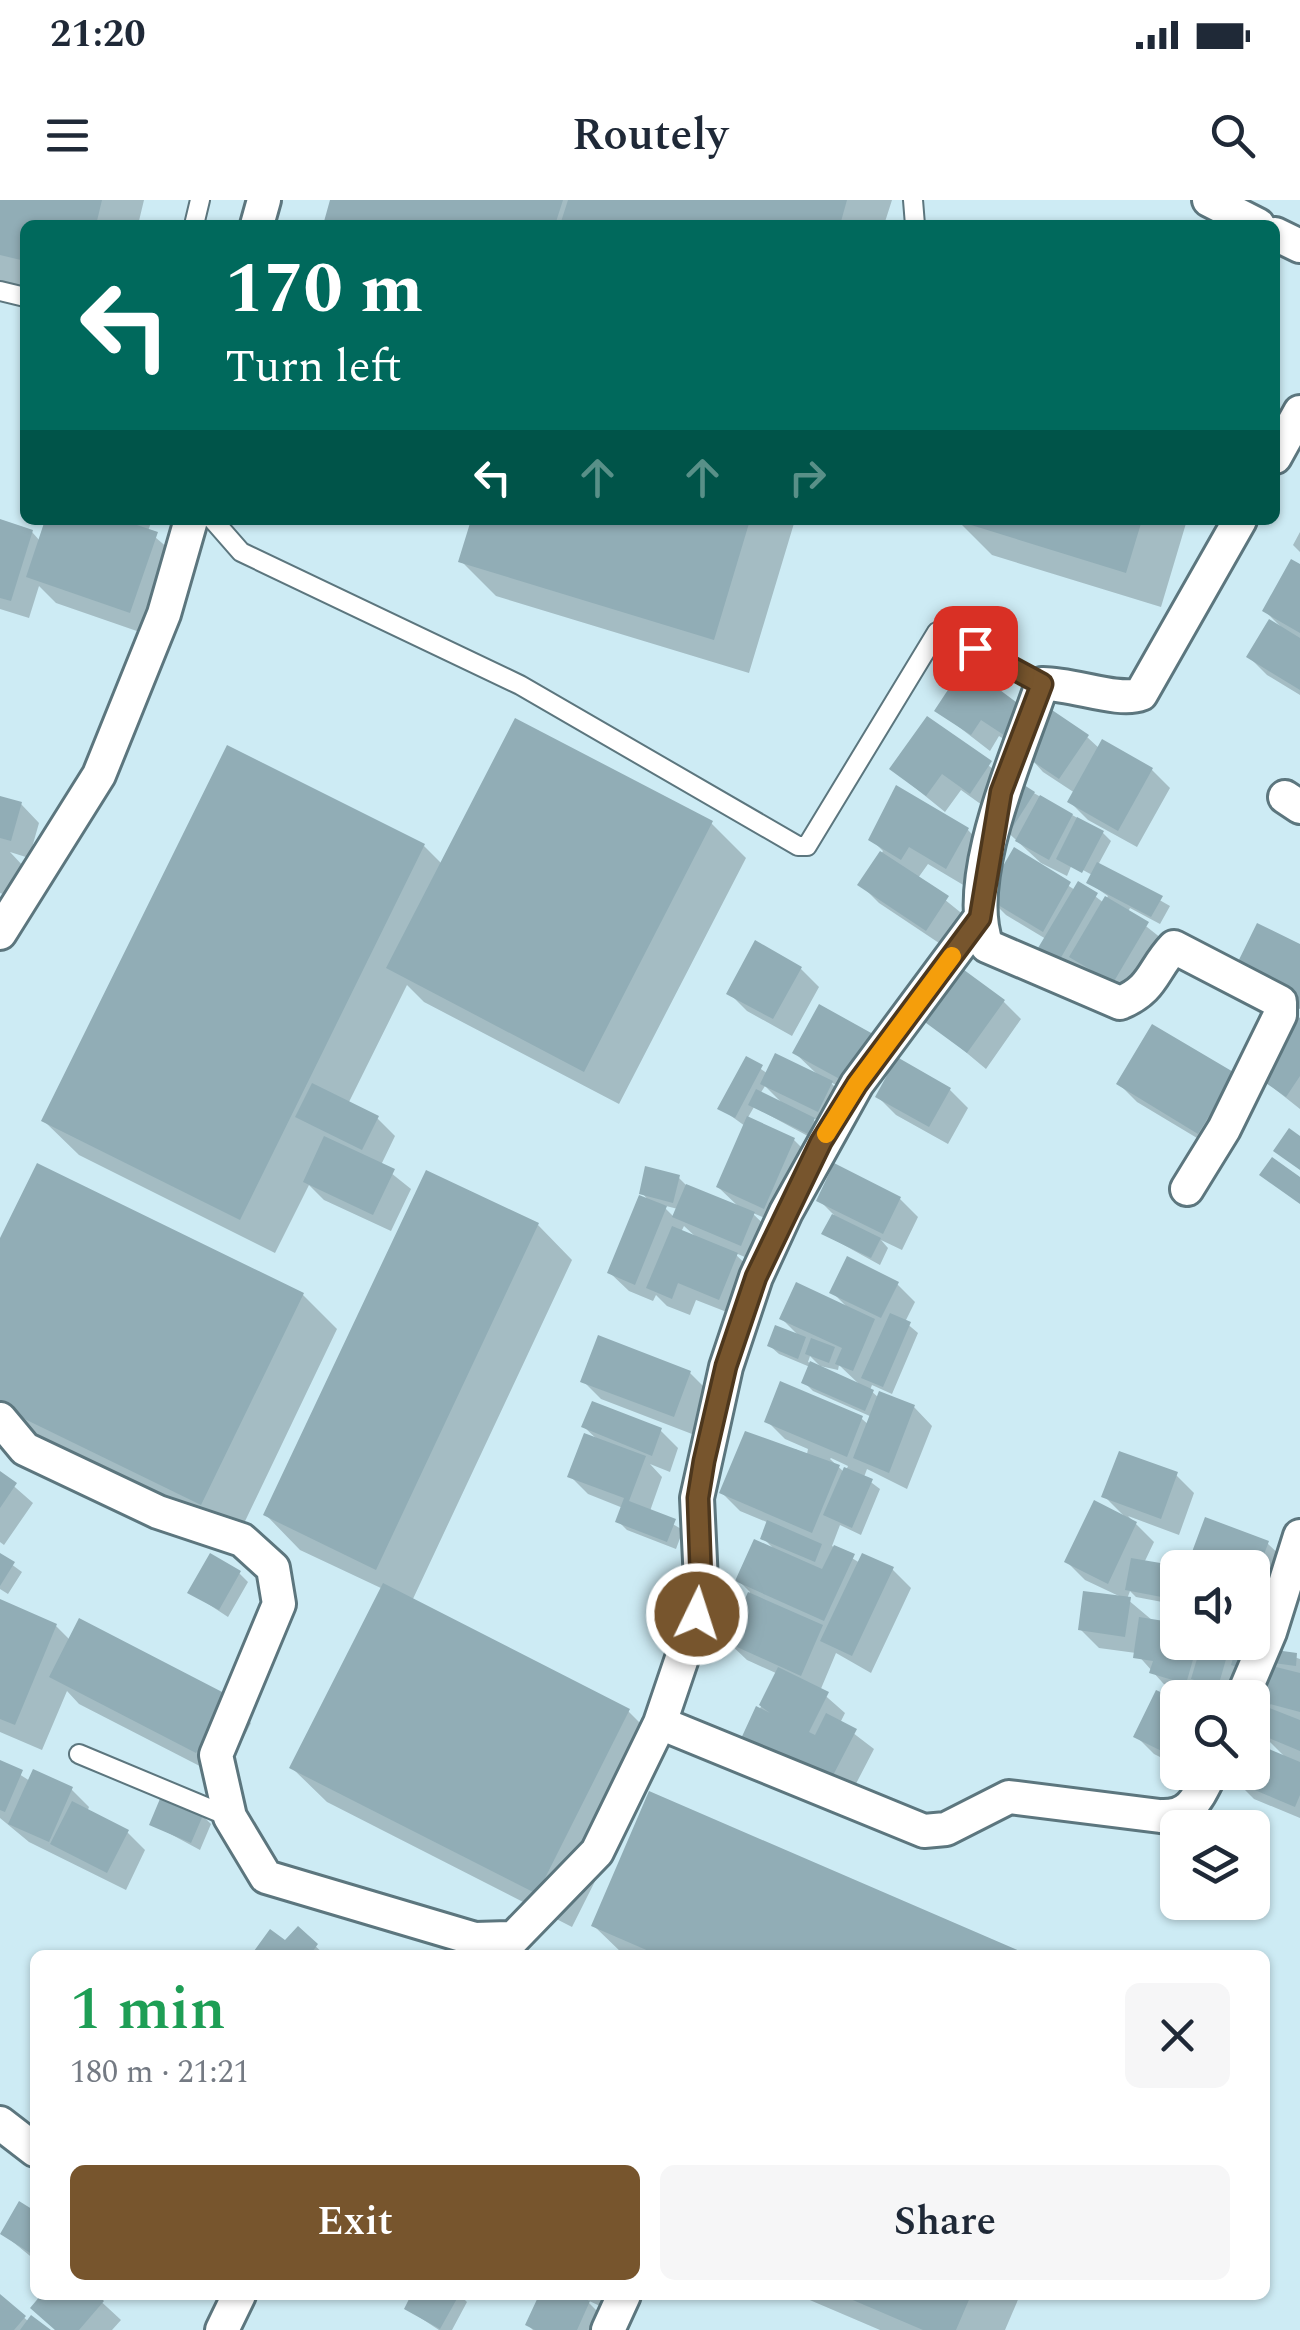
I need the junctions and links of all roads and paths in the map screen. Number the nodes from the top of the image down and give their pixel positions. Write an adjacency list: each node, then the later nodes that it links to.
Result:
1 (1209, 200): 2 (street)
2 (1248, 220)
3 (1300, 412): 4 (street)
4 (1280, 448)
5 (190, 525): 10 (street)
6 (217, 525): 8 (lane)
7 (1237, 525): 8 (street)
8 (1042, 684): 9 (street)
9 (980, 918): 11 (street); 15 (street)
10 (0, 933)
11 (1187, 1189)
12 (0, 1420): 18 (street)
13 (1300, 1536): 14 (street)
14 (1250, 1680)
15 (660, 1723): 17 (street); 19 (street)
16 (79, 1754): 18 (lane)
17 (1202, 1790)
18 (230, 1817): 19 (street)
19 (487, 1947)
20 (0, 2122): 21 (street)
21 (30, 2146)
22 (237, 2300): 24 (street)
23 (622, 2300): 25 (street)
24 (222, 2330)
25 (608, 2330)

